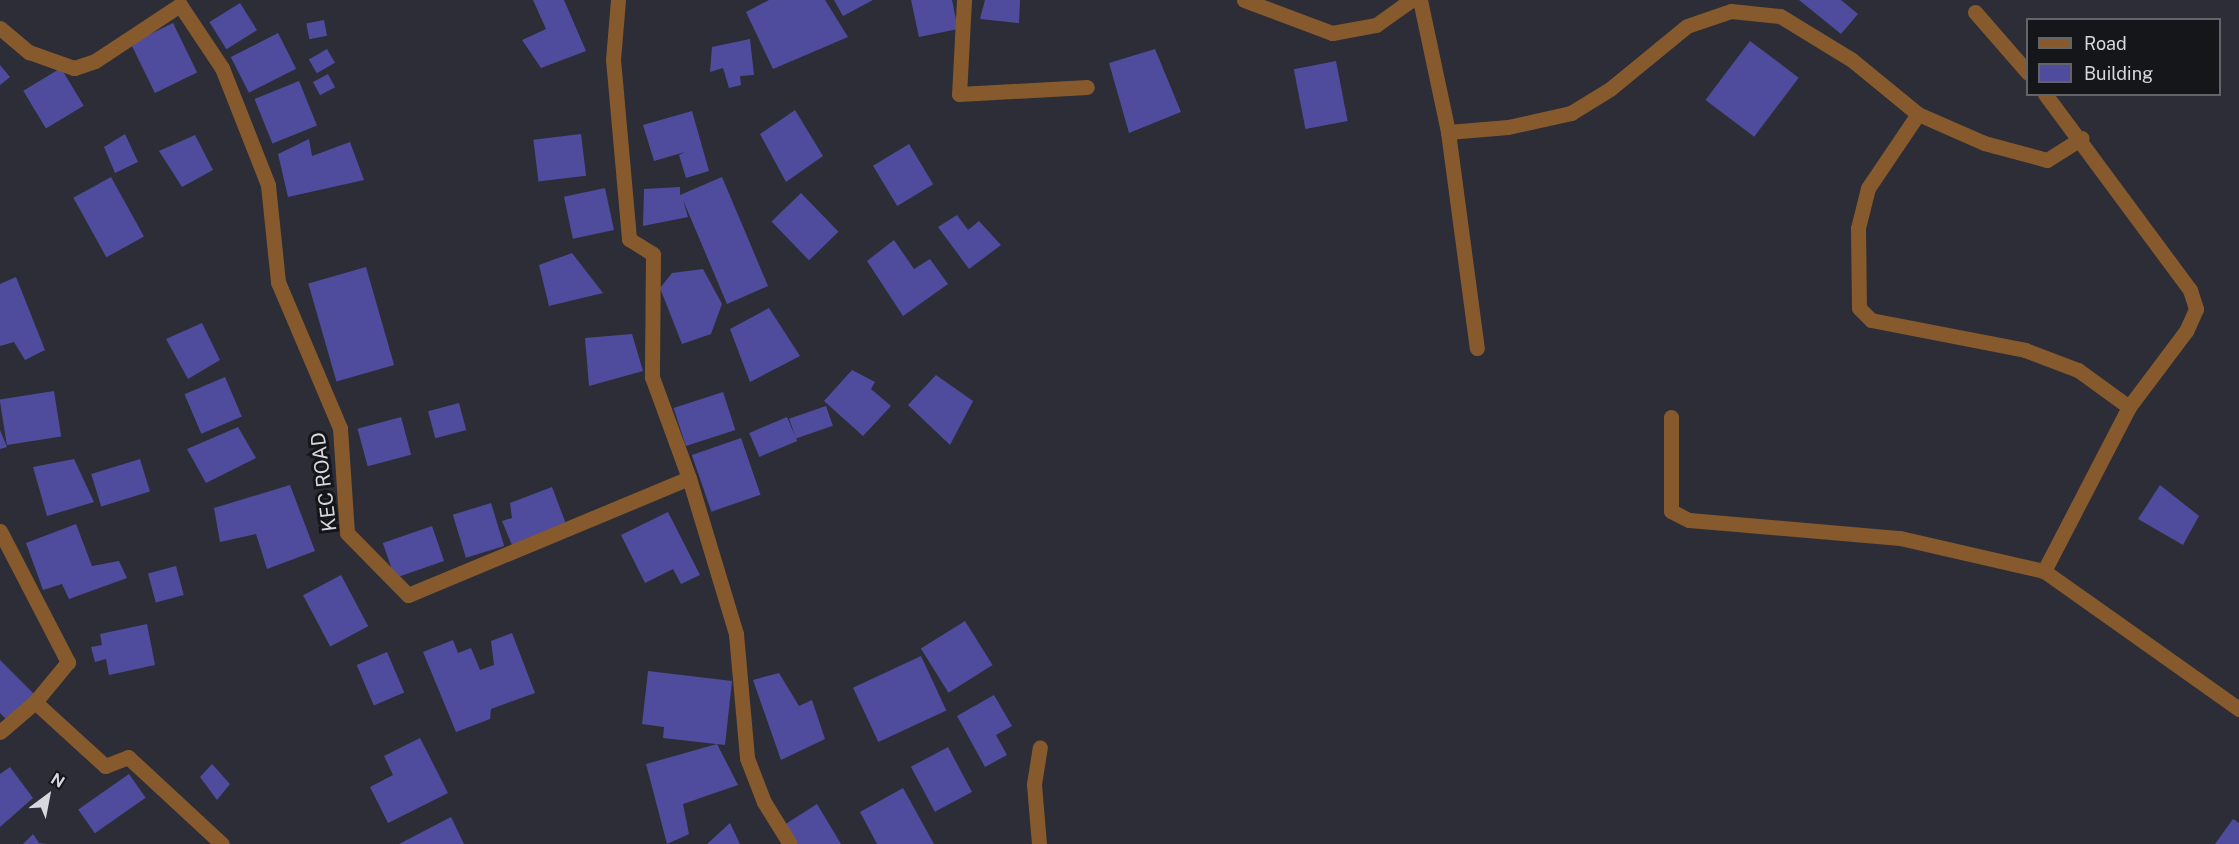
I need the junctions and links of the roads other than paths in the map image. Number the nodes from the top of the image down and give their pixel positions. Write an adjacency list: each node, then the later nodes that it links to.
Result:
1 (618, 0): 17 (street)
2 (964, 0): 9 (street)
3 (1244, 0): 4 (street)
4 (1411, 0)
5 (1420, 0): 12 (street)
6 (1975, 12): 8 (street)
7 (0, 28): 17 (street, KEC ROAD)
8 (2026, 72)
9 (1087, 87)
10 (2047, 96): 13 (street)
11 (1918, 114): 12 (street); 13 (street); 15 (street)
12 (1448, 132): 14 (street)
13 (2082, 138): 15 (street)
14 (1477, 348)
15 (2129, 407): 19 (street)
16 (1671, 417): 19 (street)
17 (689, 478): 25 (street)
18 (0, 531): 20 (street)
19 (2044, 571): 21 (street)
20 (35, 702): 22 (street); 24 (street)
21 (2239, 708)
22 (0, 732)
23 (1040, 747): 26 (street)
24 (222, 844)
25 (790, 844)
26 (1039, 844)

